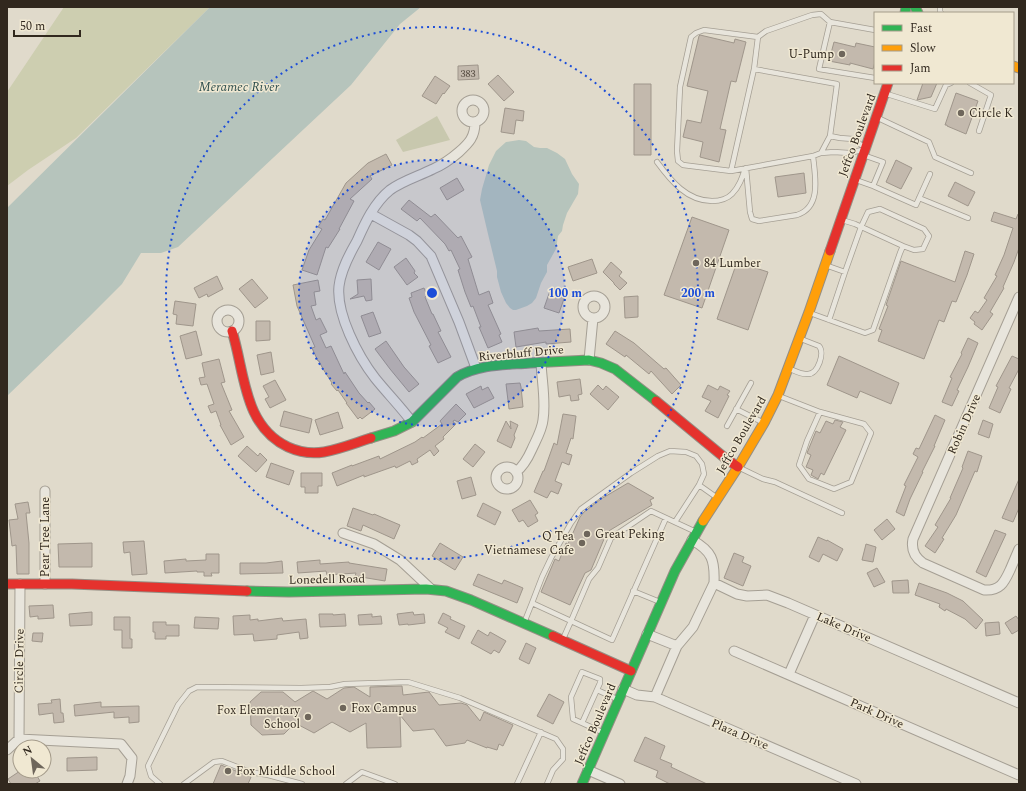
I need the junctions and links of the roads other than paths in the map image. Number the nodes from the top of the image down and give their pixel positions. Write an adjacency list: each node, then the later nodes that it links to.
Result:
1 (830, 22): 2 (lane); 3 (lane); 5 (lane)
2 (874, 30)
3 (758, 37): 4 (lane); 18 (lane)
4 (754, 69): 12 (lane); 18 (lane)
5 (874, 78)
6 (949, 84): 8 (lane)
7 (972, 84): 11 (lane)
8 (888, 87): 9 (street, Jeffco Boulevard)
9 (877, 118): 13 (street, Jeffco Boulevard); 19 (lane)
10 (475, 122): 24 (street)
11 (979, 131)
12 (830, 136): 13 (lane); 14 (lane)
13 (865, 152): 14 (lane); 21 (street, Jeffco Boulevard); 22 (lane)
14 (821, 153): 15 (lane)
15 (813, 156): 17 (lane); 17 (lane)
16 (657, 162): 17 (lane)
17 (746, 168): 18 (lane)
18 (731, 171)
19 (971, 173)
20 (930, 174): 23 (lane)
21 (854, 180): 22 (lane); 26 (street, Jeffco Boulevard)
22 (873, 186): 23 (lane)
23 (920, 198): 25 (lane)
24 (371, 214): 39 (street); 45 (street)
25 (968, 218)
26 (841, 220): 27 (lane); 29 (street, Jeffco Boulevard)
27 (861, 227): 28 (lane); 28 (lane); 30 (lane)
28 (902, 246): 34 (lane)
29 (825, 265): 30 (lane); 32 (street, Jeffco Boulevard)
30 (846, 272): 34 (lane)
31 (1019, 297): 58 (street, Robin Drive)
32 (809, 312): 34 (lane); 36 (street, Jeffco Boulevard)
33 (593, 318): 37 (street)
34 (829, 320)
35 (232, 331): 45 (street, Riverbluff Drive)
36 (799, 338): 40 (street, Jeffco Boulevard); 40 (lane)
37 (589, 360): 38 (street, Riverbluff Drive); 48 (street, Riverbluff Drive)
38 (541, 363): 39 (street, Riverbluff Drive); 49 (street)
39 (476, 368): 45 (street, Riverbluff Drive)
40 (788, 368): 42 (street, Jeffco Boulevard)
41 (751, 383): 43 (lane)
42 (778, 395): 44 (lane); 46 (street, Jeffco Boulevard)
43 (736, 409): 46 (lane); 47 (lane)
44 (820, 412): 44 (lane)
45 (412, 422)
46 (764, 423): 48 (street, Jeffco Boulevard)
47 (727, 426)
48 (738, 467): 52 (street, Jeffco Boulevard); 53 (lane)
49 (516, 472)
50 (699, 485): 52 (lane); 55 (lane); 66 (lane)
51 (45, 491): 62 (street, Pear Tree Lane)
52 (718, 498): 57 (street, Jeffco Boulevard)
53 (842, 513)
54 (666, 518): 55 (lane); 64 (lane); 68 (lane)
55 (675, 522): 57 (lane)
56 (343, 534): 63 (street)
57 (694, 536): 59 (street); 65 (street, Jeffco Boulevard)
58 (1019, 549)
59 (714, 583): 67 (street, Lake Drive); 72 (street)
60 (7, 584): 61 (street, Lonedell Road)
61 (20, 584): 62 (street, Lonedell Road); 84 (street, Circle Drive)
62 (45, 584): 63 (street, Lonedell Road)
63 (432, 589): 69 (street, Lonedell Road)
64 (634, 591): 65 (lane); 68 (lane)
65 (661, 602): 70 (street, Jeffco Boulevard)
66 (532, 603): 68 (lane); 69 (lane)
67 (815, 615): 75 (street); 80 (street, Lake Drive)
68 (571, 621): 71 (lane)
69 (524, 623): 71 (street, Lonedell Road)
70 (647, 634): 72 (street); 74 (street, Jeffco Boulevard)
71 (562, 640): 74 (street, Lonedell Road)
72 (677, 646): 78 (street)
73 (734, 651): 75 (street, Park Drive)
74 (631, 671): 76 (street, Jeffco Boulevard)
75 (789, 674): 87 (street, Park Drive)
76 (623, 689): 78 (street, Plaza Drive); 79 (street, Jeffco Boulevard)
77 (596, 690): 79 (lane); 81 (lane); 81 (lane)
78 (655, 697): 98 (street, Plaza Drive)
79 (619, 699): 83 (street, Jeffco Boulevard)
80 (1019, 702)
81 (582, 723): 83 (lane)
82 (541, 732): 89 (lane); 94 (lane); 95 (lane)
83 (604, 733): 86 (street, Jeffco Boulevard)
84 (19, 739)
85 (52, 741): 88 (street)
86 (588, 770): 96 (street, Jeffco Boulevard); 97 (street)
87 (1019, 775)
88 (128, 784)
89 (160, 784)
90 (184, 784): 91 (lane)
91 (302, 784)
92 (346, 784): 93 (lane)
93 (395, 784)
94 (517, 784)
95 (547, 784)
96 (582, 784)
97 (620, 784)
98 (856, 784)

